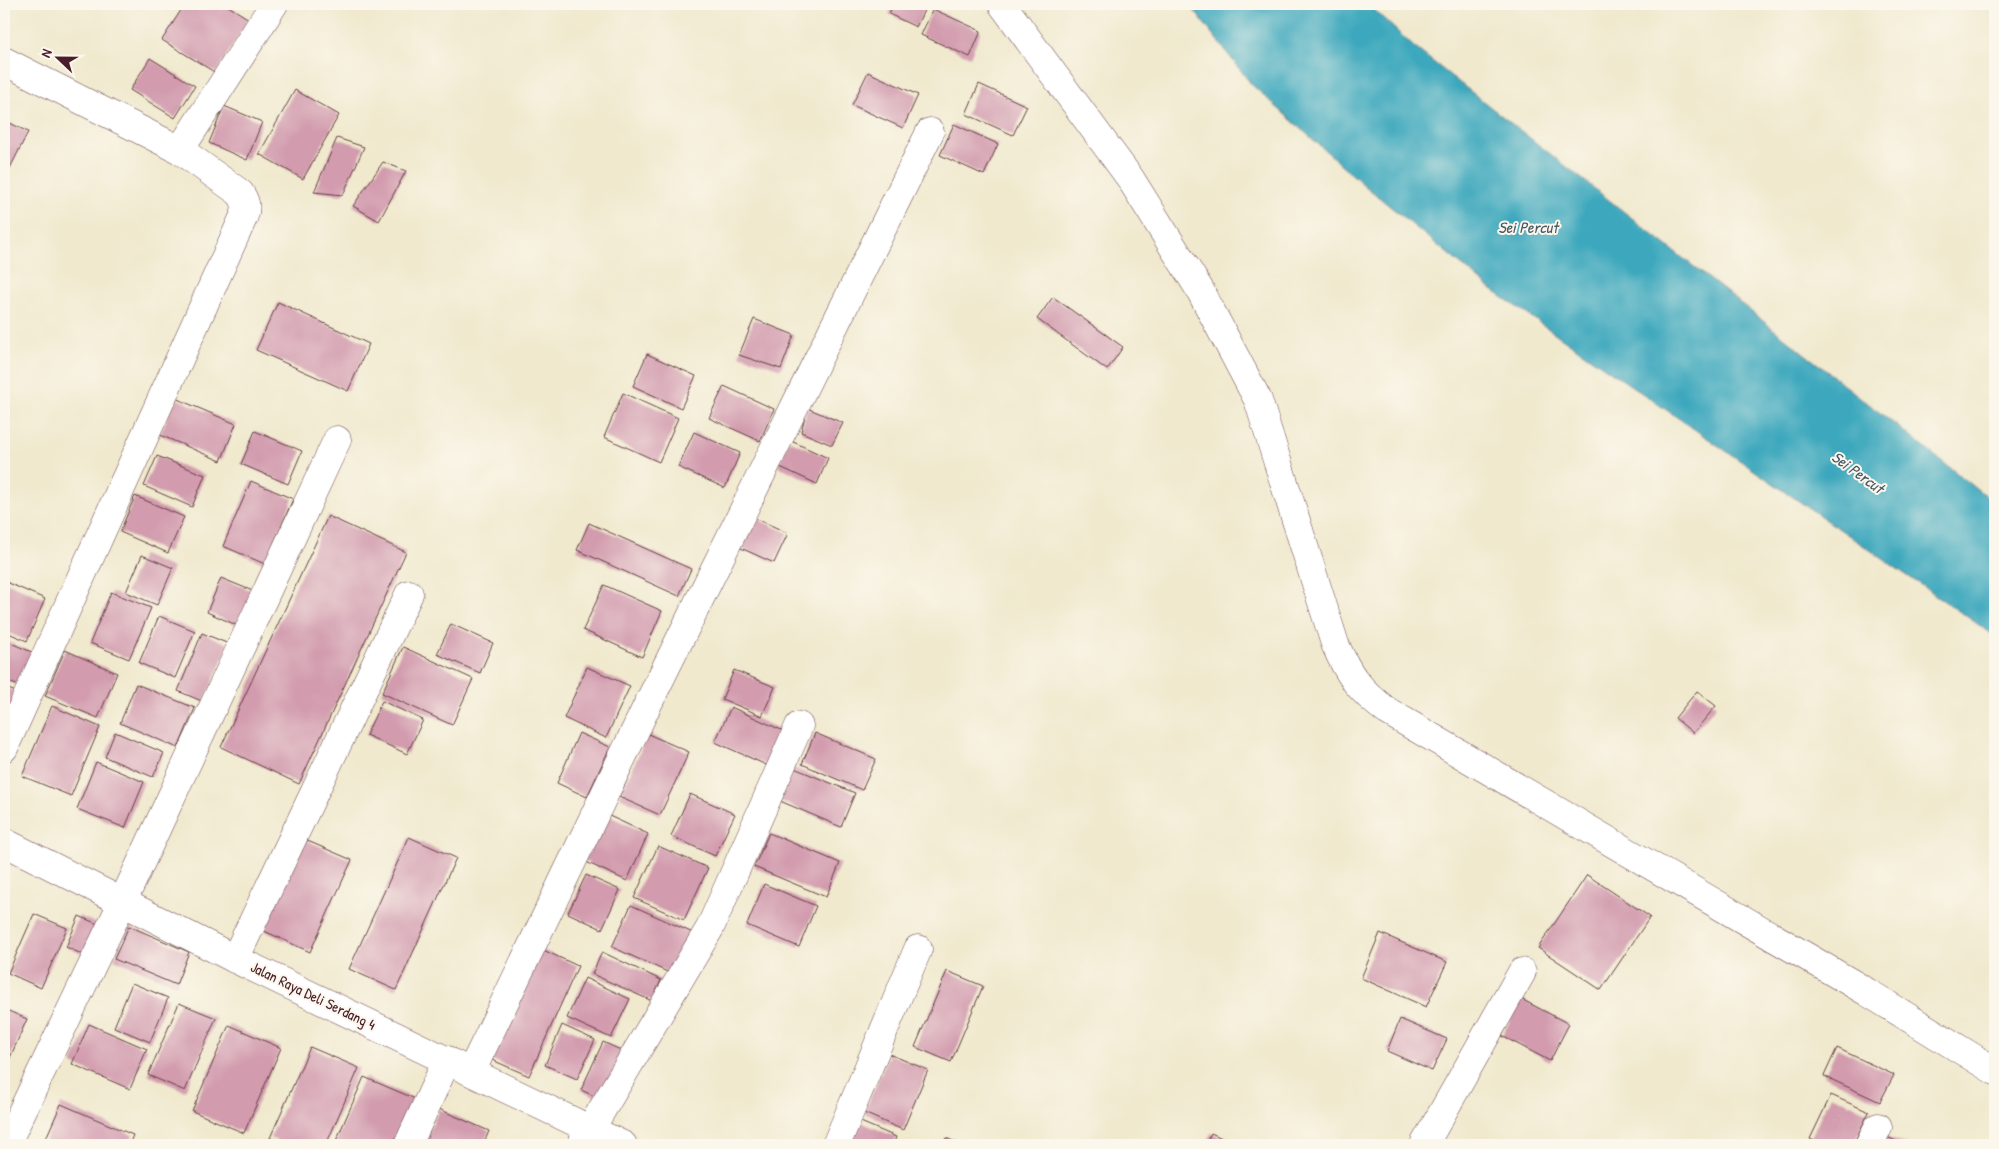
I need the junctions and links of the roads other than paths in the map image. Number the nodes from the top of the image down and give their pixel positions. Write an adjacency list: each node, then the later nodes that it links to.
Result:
1 (274, 4): 5 (street)
2 (1002, 4): 16 (street)
3 (4, 61): 5 (street)
4 (930, 132): 17 (street)
5 (180, 150): 9 (street)
6 (337, 440): 11 (street)
7 (410, 594): 13 (street)
8 (799, 726): 18 (street)
9 (4, 748)
10 (4, 842): 11 (street, Jalan Raya Deli Serdang 4)
11 (123, 901): 13 (street, Jalan Raya Deli Serdang 4); 19 (street)
12 (918, 949): 22 (street)
13 (235, 959): 15 (street, Jalan Raya Deli Serdang 4)
14 (1522, 972): 23 (street)
15 (446, 1060): 17 (street, Jalan Raya Deli Serdang 4); 20 (street)
16 (1995, 1071)
17 (471, 1072): 18 (street, Jalan Raya Deli Serdang 4)
18 (585, 1137): 21 (street, Jalan Raya Deli Serdang 4)
19 (6, 1145)
20 (408, 1145)
21 (623, 1145)
22 (836, 1145)
23 (1424, 1145)

